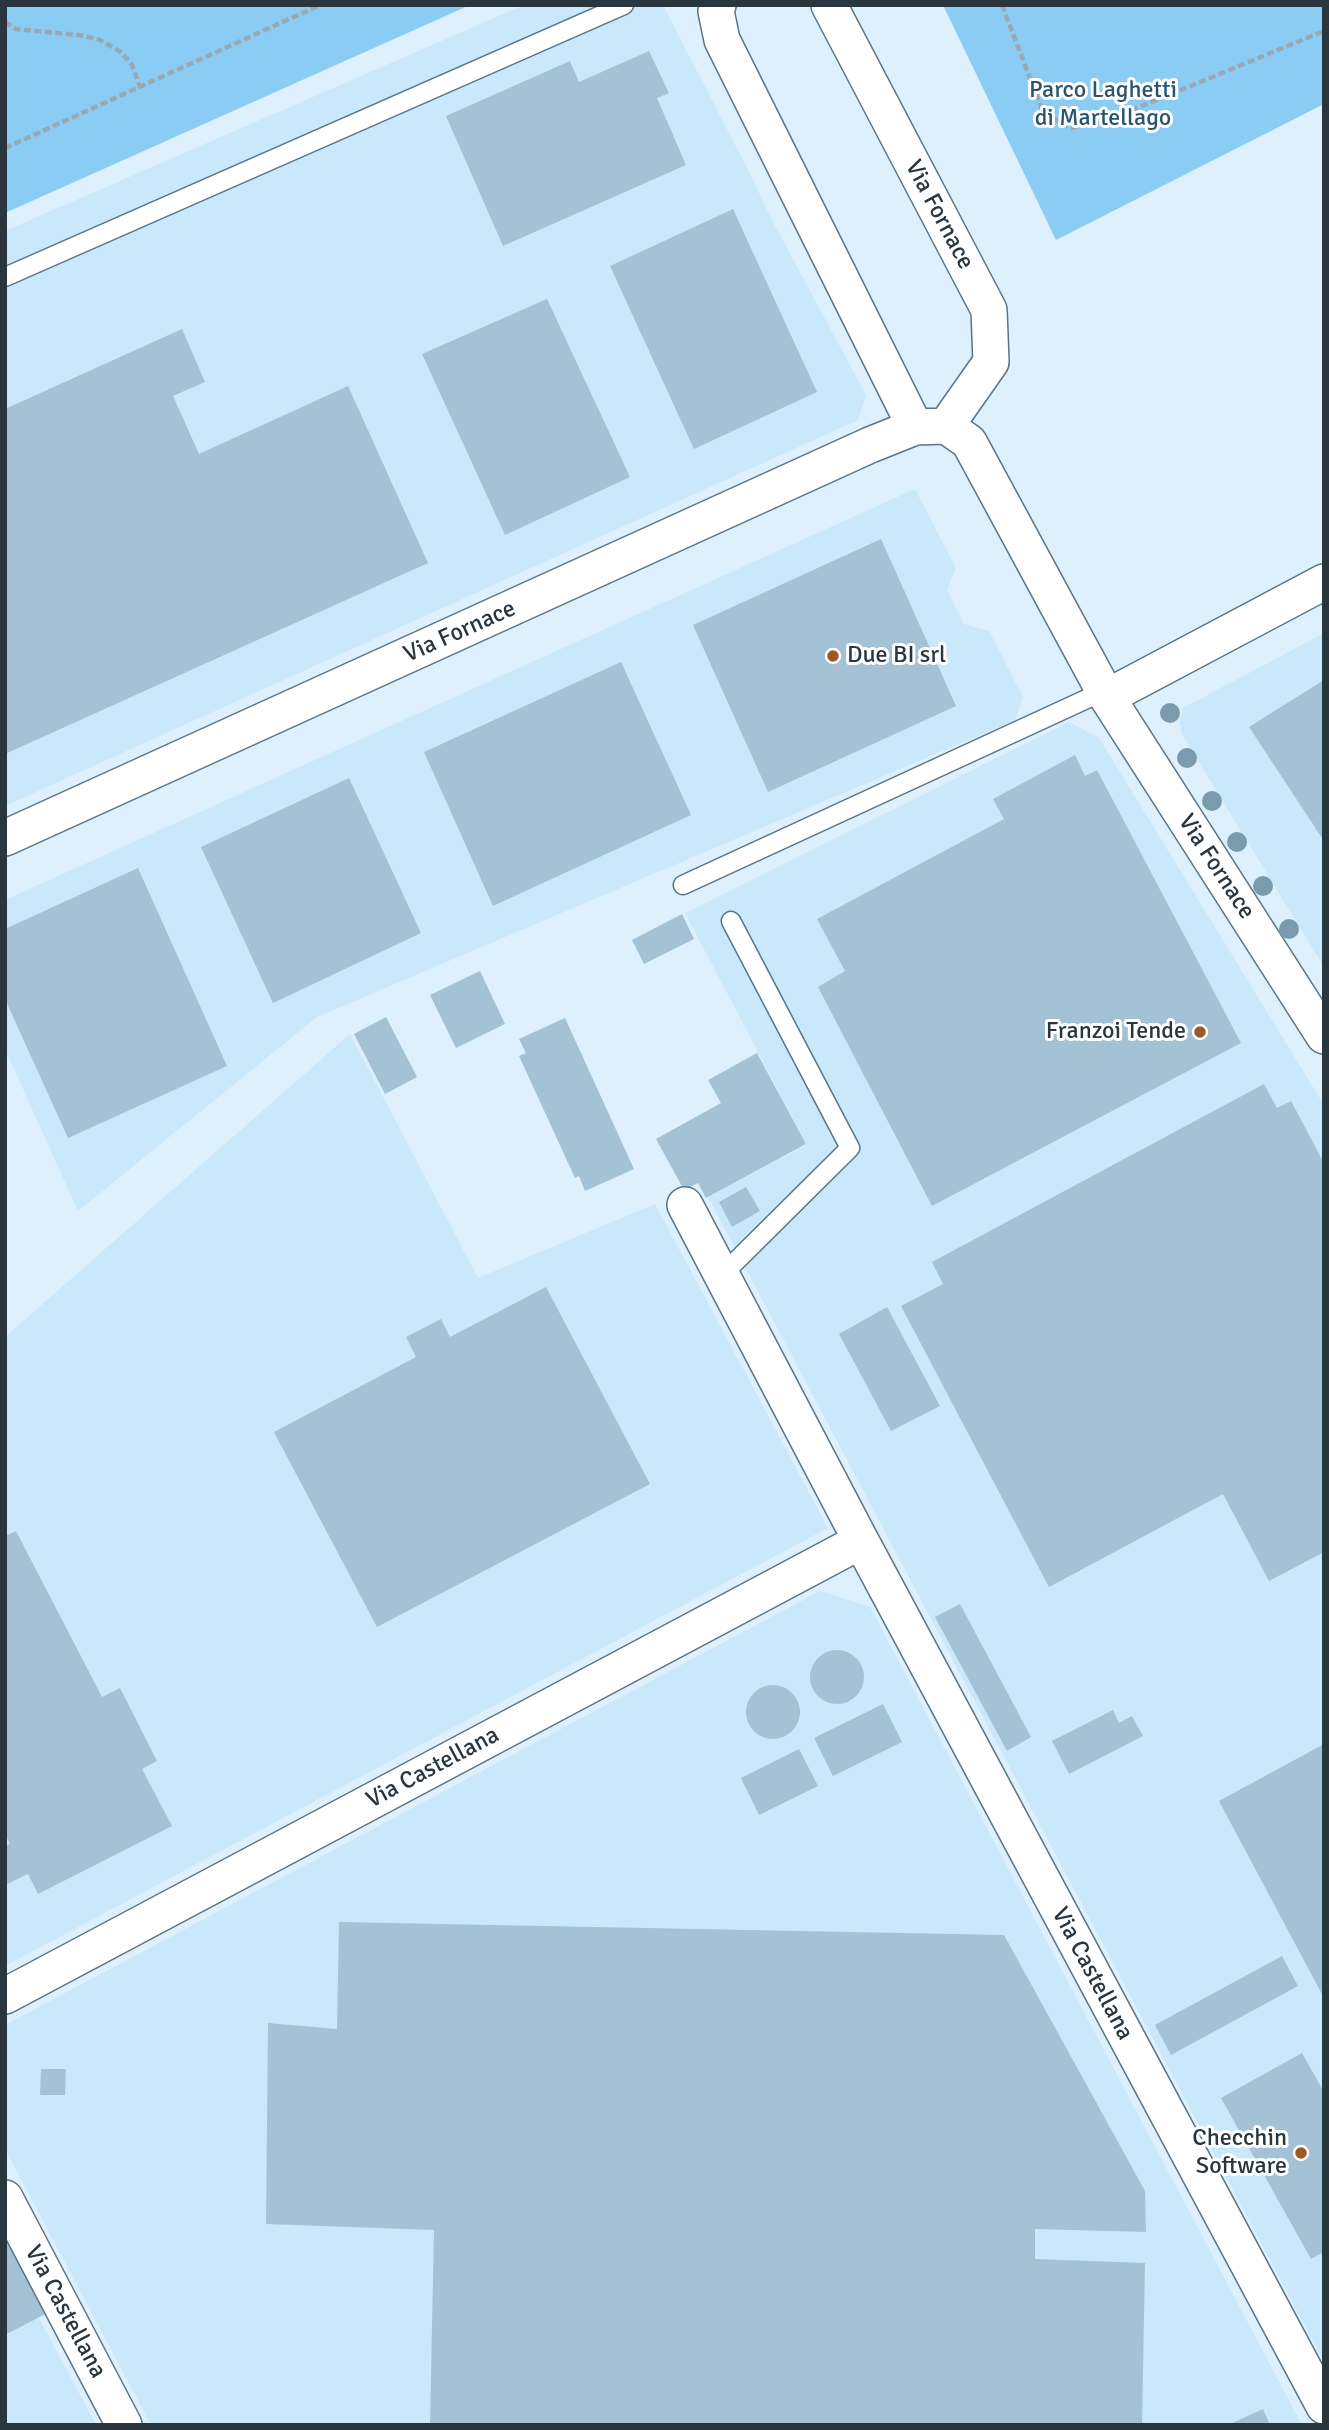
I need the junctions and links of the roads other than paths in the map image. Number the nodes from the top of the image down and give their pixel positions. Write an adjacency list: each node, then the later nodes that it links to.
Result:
1 (624, 5): 4 (lane)
2 (718, 5): 5 (street, Via Fornace)
3 (829, 5): 5 (street, Via Fornace)
4 (5, 277)
5 (930, 426): 7 (street, Via Fornace); 8 (street, Via Fornace)
6 (1324, 582): 7 (street)
7 (1106, 694): 9 (lane); 11 (street, Via Fornace)
8 (5, 838)
9 (683, 885)
10 (731, 921): 13 (lane)
11 (1324, 1036)
12 (685, 1205): 13 (street, Via Castellana)
13 (722, 1275): 14 (street, Via Castellana)
14 (861, 1541): 15 (street, Via Castellana); 17 (street, Via Castellana)
15 (5, 1996)
16 (5, 2199): 18 (street, Via Castellana)
17 (1324, 2406)
18 (124, 2425)

